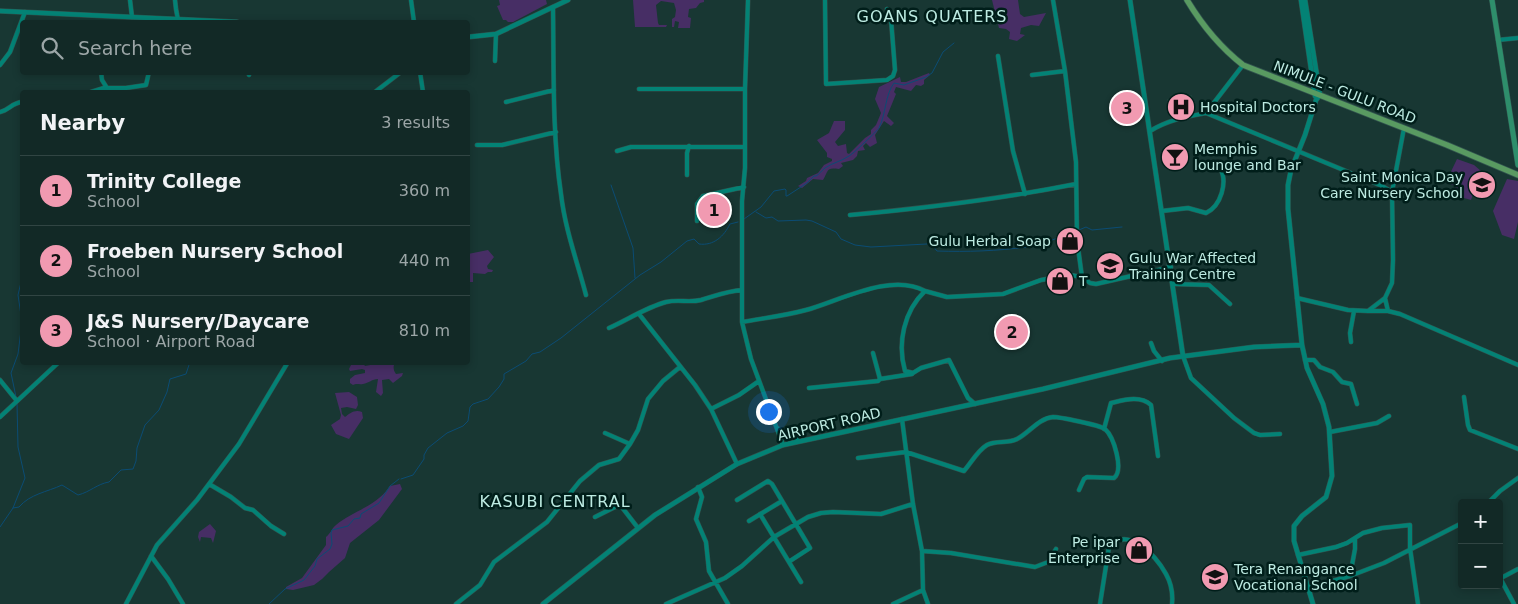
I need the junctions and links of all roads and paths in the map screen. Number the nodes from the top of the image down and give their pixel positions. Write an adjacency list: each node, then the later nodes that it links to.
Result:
1 (130, 0): 19 (street)
2 (176, 0): 24 (street)
3 (412, 0): 25 (street)
4 (568, 0): 13 (street)
5 (748, 0): 43 (street)
6 (825, 0): 15 (street)
7 (1053, 0): 35 (street)
8 (1130, 0): 54 (street)
9 (1187, 0): 34 (main road, NIMULE - GULU ROAD)
10 (1300, 0): 48 (street)
11 (1305, 0): 48 (street)
12 (1492, 0): 30 (main road)
13 (559, 2): 14 (street)
14 (553, 7): 27 (street); 47 (street)
15 (887, 9)
16 (0, 11): 17 (street)
17 (25, 12): 18 (street); 20 (street)
18 (108, 16): 19 (street); 21 (street)
19 (130, 17): 22 (street); 23 (street)
20 (22, 20)
21 (106, 20)
22 (125, 20)
23 (150, 20)
24 (179, 20)
25 (414, 20)
26 (20, 25): 33 (street)
27 (496, 34): 28 (street); 32 (street)
28 (470, 37)
29 (1518, 38): 30 (street)
30 (1498, 40): 61 (main road)
31 (998, 56): 70 (street)
32 (495, 61)
33 (0, 65)
34 (1243, 65): 48 (main road, NIMULE - GULU ROAD); 52 (street)
35 (1065, 71): 40 (street); 66 (street)
36 (101, 75): 41 (street)
37 (149, 75): 41 (street)
38 (397, 75): 45 (street)
39 (420, 75): 46 (street)
40 (1032, 75)
41 (107, 88): 44 (street)
42 (639, 89): 43 (street)
43 (745, 89): 58 (street)
44 (98, 90)
45 (378, 90)
46 (423, 90)
47 (554, 90): 50 (street); 55 (street)
48 (1317, 96): 53 (main road, NIMULE - GULU ROAD); 60 (street)
49 (20, 102): 51 (street)
50 (506, 102)
51 (0, 112)
52 (1206, 114): 54 (street); 60 (street)
53 (1404, 128): 64 (main road, NIMULE - GULU ROAD); 65 (street)
54 (1150, 131): 71 (street)
55 (556, 132): 56 (street); 79 (street)
56 (476, 145)
57 (689, 146): 58 (street); 59 (street); 63 (street)
58 (745, 147): 68 (street)
59 (617, 151)
60 (1299, 151): 67 (street); 80 (street)
61 (1518, 165)
62 (1220, 168): 71 (street)
63 (687, 175)
64 (1518, 175)
65 (1394, 182): 67 (street); 69 (street)
66 (1076, 184): 70 (street); 75 (street)
67 (1382, 186): 69 (street)
68 (744, 188): 73 (street); 77 (street)
69 (1392, 192): 81 (street)
70 (1025, 194): 72 (street)
71 (1162, 211): 74 (street)
72 (850, 215)
73 (697, 221)
74 (1171, 268): 75 (street); 76 (street)
75 (1082, 277): 78 (street)
76 (1174, 284): 82 (street); 93 (street)
77 (742, 290): 86 (street); 87 (street)
78 (925, 292): 87 (street); 100 (street)
79 (586, 294)
80 (1297, 298): 83 (street); 91 (street)
81 (1386, 298): 84 (street); 85 (street)
82 (1230, 304)
83 (1354, 311): 84 (street); 89 (street)
84 (1368, 311): 85 (street)
85 (1388, 311): 98 (street)
86 (639, 314): 88 (street); 99 (street)
87 (742, 322): 103 (street)
88 (609, 328)
89 (1351, 342)
90 (1151, 343): 95 (street)
91 (1302, 345): 93 (street, AIRPORT ROAD); 94 (street)
92 (873, 353): 101 (street)
93 (1183, 356): 95 (street, AIRPORT ROAD); 117 (street)
94 (1305, 360): 108 (street); 115 (street)
95 (1162, 361): 107 (street, AIRPORT ROAD)
96 (56, 365): 106 (street)
97 (286, 365): 127 (street)
98 (1518, 365)
99 (680, 367): 109 (street); 119 (street)
100 (913, 373): 101 (street); 107 (street)
101 (880, 379): 104 (street)
102 (0, 380): 106 (street)
103 (759, 382): 109 (street); 113 (street)
104 (809, 388)
105 (1464, 397): 121 (street)
106 (16, 401): 111 (street)
107 (975, 404): 112 (street, AIRPORT ROAD)
108 (1357, 404)
109 (711, 410): 125 (street)
110 (1389, 416): 115 (street)
111 (0, 417)
112 (902, 419): 118 (street, AIRPORT ROAD); 122 (street)
113 (777, 428): 118 (street); 120 (street)
114 (1104, 429): 122 (street); 123 (street); 129 (street)
115 (1330, 432): 146 (street)
116 (605, 433): 119 (street)
117 (1280, 434)
118 (799, 440): 120 (street, AIRPORT ROAD)
119 (630, 444): 159 (street)
120 (783, 445): 125 (street, AIRPORT ROAD)
121 (1518, 449)
122 (906, 452): 124 (street); 133 (street)
123 (1158, 456)
124 (858, 458)
125 (737, 464): 128 (street, AIRPORT ROAD)
126 (1518, 478): 130 (street)
127 (209, 484): 140 (street); 147 (street)
128 (698, 487): 139 (street, AIRPORT ROAD); 152 (street)
129 (1078, 490)
130 (1492, 499)
131 (737, 500): 132 (street)
132 (782, 501): 134 (street); 137 (street)
133 (913, 504): 137 (street); 145 (street)
134 (760, 514): 136 (street); 141 (street)
135 (595, 517): 139 (street)
136 (749, 521)
137 (795, 524): 141 (street); 148 (street)
138 (1458, 525): 143 (street)
139 (638, 528): 160 (street, AIRPORT ROAD)
140 (284, 534)
141 (774, 537): 148 (street); 152 (street)
142 (1355, 539): 143 (street); 146 (street); 150 (street)
143 (1410, 548): 150 (street); 168 (street)
144 (1056, 549): 145 (street)
145 (922, 551): 156 (street)
146 (1298, 555): 155 (street)
147 (151, 556): 157 (street); 158 (street)
148 (790, 561): 153 (street)
149 (1518, 569): 151 (street)
150 (1350, 576): 155 (street)
151 (1503, 576)
152 (716, 581): 161 (street); 162 (street)
153 (801, 582)
154 (1503, 583): 169 (street)
155 (1308, 588): 167 (street)
156 (923, 590): 163 (street); 164 (street)
157 (126, 604)
158 (183, 604)
159 (456, 604)
160 (544, 604)
161 (666, 604)
162 (728, 604)
163 (893, 604)
164 (928, 604)
165 (1100, 604): 166 (street)
166 (1172, 604)
167 (1313, 604)
168 (1418, 604)
169 (1514, 604)

